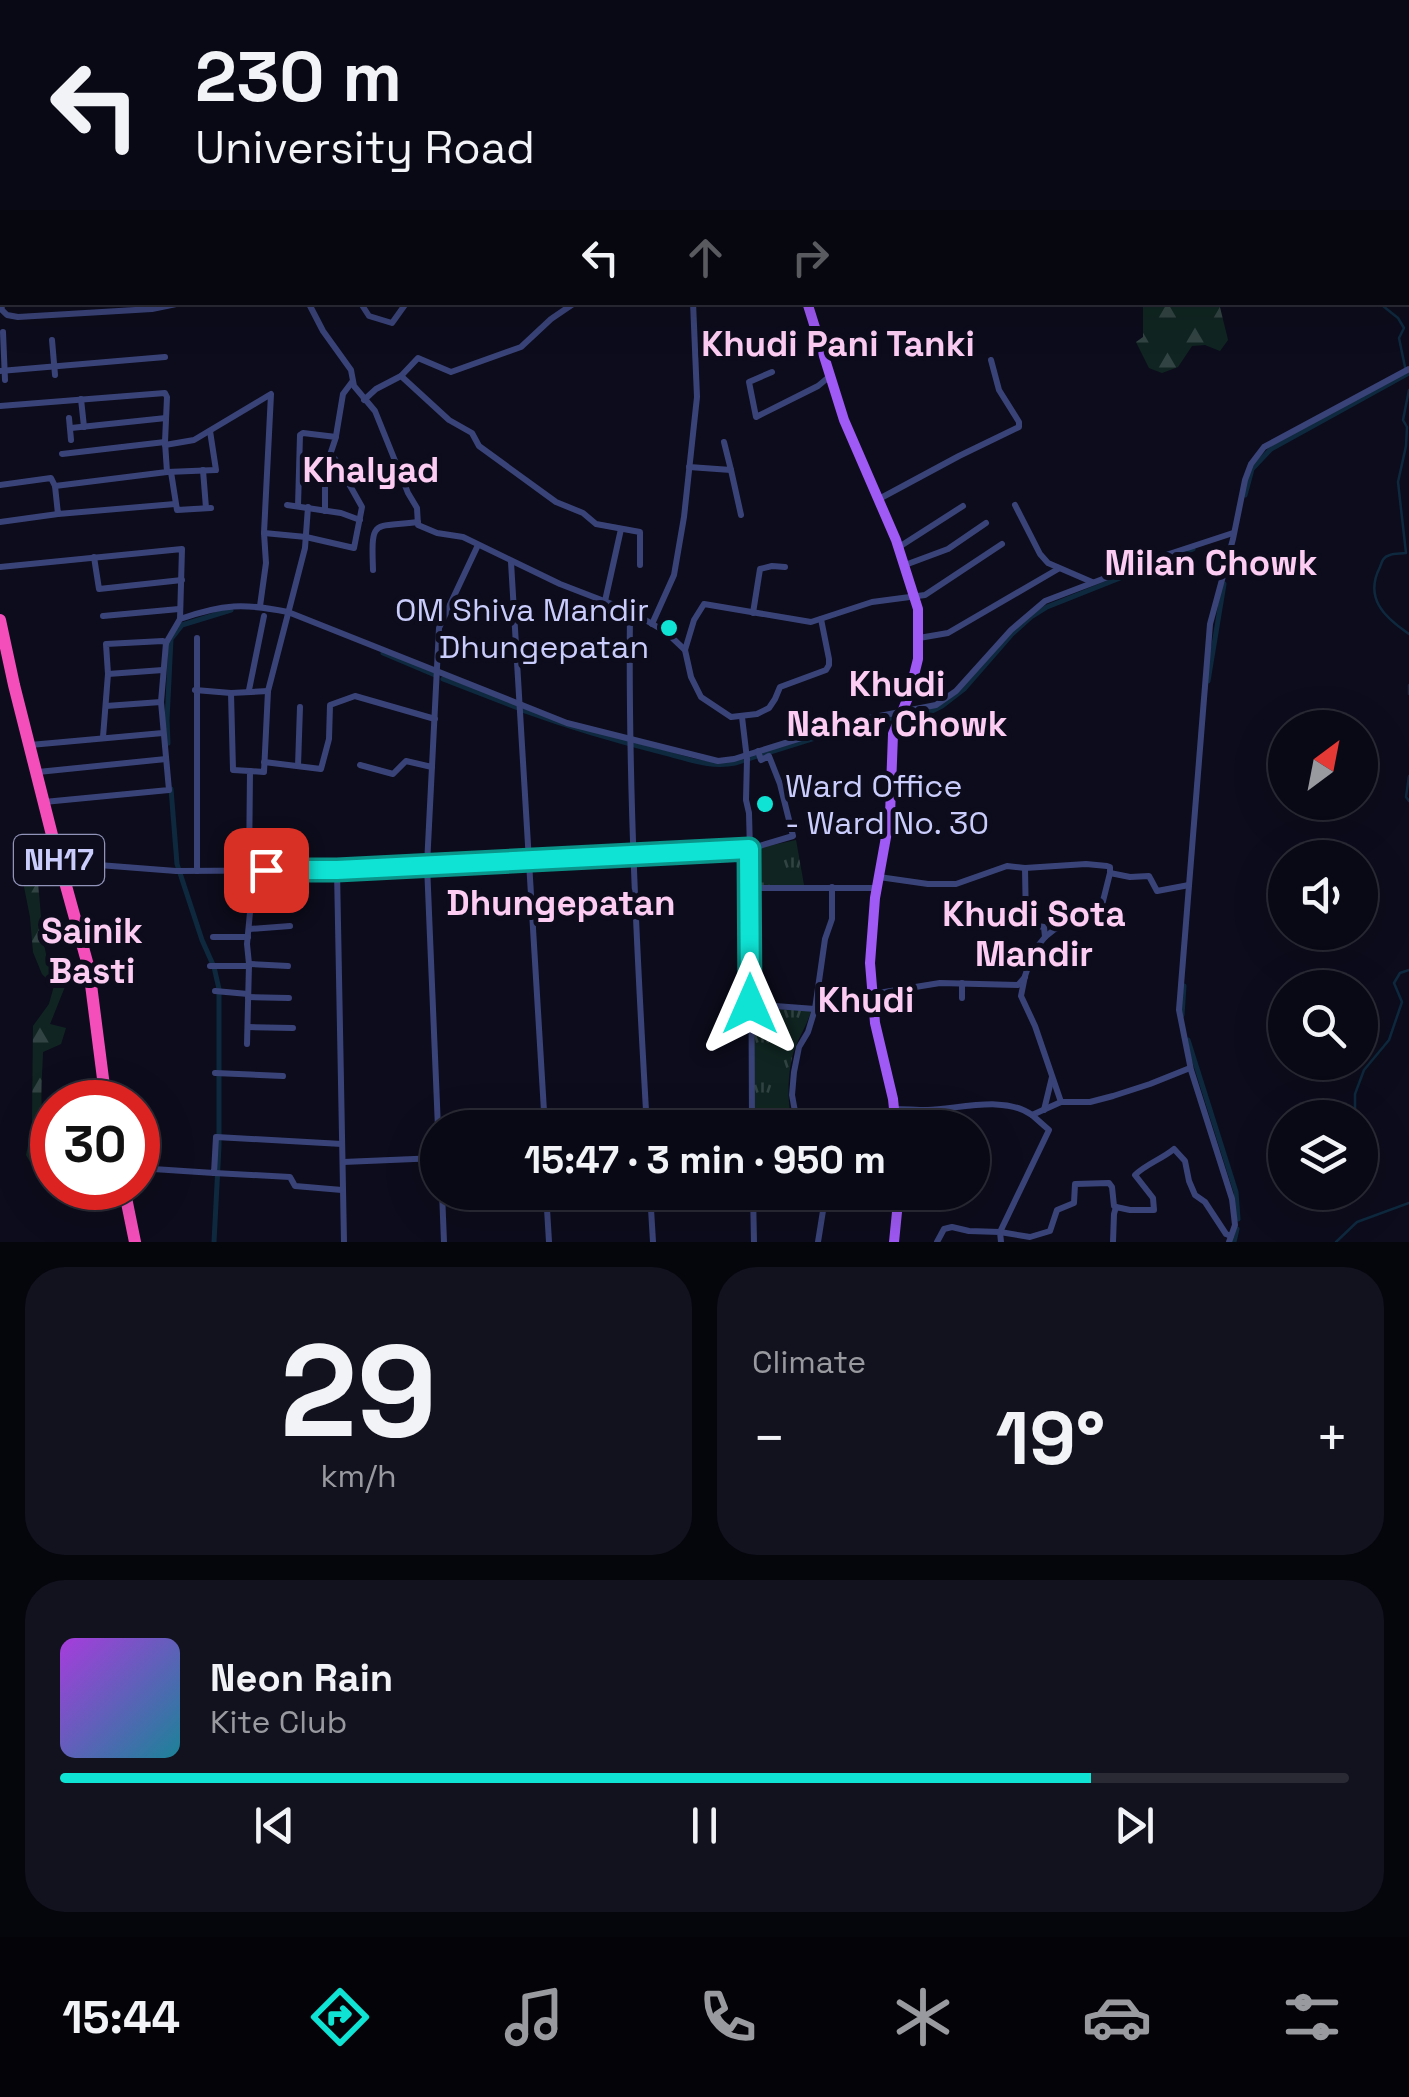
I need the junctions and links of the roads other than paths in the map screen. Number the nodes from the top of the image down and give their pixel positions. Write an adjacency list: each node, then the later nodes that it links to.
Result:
1 (1, 305): 10 (street)
2 (108, 305): 10 (street)
3 (309, 305): 23 (street)
4 (362, 305): 5 (street)
5 (405, 305)
6 (572, 305): 20 (street)
7 (694, 305): 38 (street)
8 (808, 305): 21 (main road)
9 (138, 306): 10 (street)
10 (109, 312)
11 (3, 332): 17 (street)
12 (52, 340): 15 (street)
13 (165, 357): 15 (street)
14 (992, 360): 44 (street)
15 (54, 365): 17 (street); 19 (street)
16 (1409, 369): 59 (street)
17 (2, 371): 22 (street)
18 (772, 372): 21 (street)
19 (55, 375)
20 (401, 376): 24 (street); 58 (street)
21 (830, 376): 44 (main road)
22 (5, 380)
23 (353, 382): 24 (street); 32 (street)
24 (362, 398): 56 (street)
25 (81, 399): 26 (street); 28 (street); 29 (street)
26 (0, 406)
27 (70, 418): 30 (street)
28 (166, 418): 29 (street); 35 (street)
29 (84, 427): 30 (street)
30 (70, 428): 33 (street)
31 (210, 430): 35 (street); 39 (street); 60 (street)
32 (336, 436): 37 (street); 47 (street)
33 (72, 440)
34 (724, 442): 40 (street)
35 (165, 444): 36 (street); 41 (street)
36 (62, 454)
37 (330, 455): 51 (street); 54 (street)
38 (690, 468): 40 (street); 86 (street)
39 (203, 470): 41 (street); 45 (street)
40 (731, 470): 53 (street)
41 (169, 472): 43 (street); 45 (street)
42 (0, 485): 43 (street)
43 (55, 486): 52 (street)
44 (879, 499): 64 (main road)
45 (176, 504): 52 (street)
46 (286, 505): 47 (street)
47 (298, 506): 50 (street)
48 (963, 506): 64 (street)
49 (1016, 506): 71 (street)
50 (308, 507): 51 (street); 61 (street)
51 (325, 511): 54 (street)
52 (58, 514): 55 (street)
53 (741, 515)
54 (360, 520): 61 (street)
55 (0, 522)
56 (418, 522): 63 (street); 72 (street)
57 (986, 523): 68 (street)
58 (621, 529): 67 (street); 76 (street)
59 (1233, 532): 74 (street); 132 (street)
60 (264, 534): 61 (street); 77 (street)
61 (306, 537): 79 (street)
62 (1002, 544): 75 (street)
63 (478, 545): 66 (street); 94 (street)
64 (898, 547): 68 (main road)
65 (94, 557): 69 (street); 73 (street); 73 (street)
66 (511, 562): 76 (street); 101 (street)
67 (640, 565)
68 (905, 565): 75 (main road)
69 (0, 567)
70 (785, 567): 81 (street)
71 (1058, 569): 74 (street); 90 (street)
72 (374, 570)
73 (182, 580): 80 (street)
74 (1093, 582): 104 (street)
75 (914, 597): 84 (street); 90 (main road)
76 (605, 601): 78 (street)
77 (260, 606): 79 (street); 80 (street)
78 (630, 611): 86 (street); 109 (street)
79 (286, 612): 94 (street); 98 (street)
80 (180, 614): 82 (street); 91 (street)
81 (753, 614): 84 (street); 88 (street)
82 (103, 616)
83 (264, 616): 97 (street)
84 (821, 619): 105 (street)
85 (0, 620): 110 (highway, NH17)
86 (652, 624): 87 (street)
87 (666, 632): 88 (street); 92 (street)
88 (690, 632): 92 (street)
89 (196, 638): 96 (street)
90 (919, 638): 104 (main road)
91 (166, 643): 93 (street); 95 (street)
92 (685, 650): 105 (street)
93 (163, 670): 95 (street); 100 (street)
94 (438, 672): 101 (street); 106 (street)
95 (108, 674): 102 (street)
96 (195, 690): 99 (street); 129 (street)
97 (249, 690): 98 (street); 99 (street)
98 (268, 691): 114 (street)
99 (231, 693): 118 (street)
100 (161, 702): 102 (street); 107 (street)
101 (520, 705): 109 (street); 123 (street)
102 (106, 706): 108 (street)
103 (300, 706): 116 (street)
104 (900, 716): 111 (street); 131 (main road)
105 (742, 717): 112 (street)
106 (435, 719): 116 (street); 117 (street)
107 (164, 733): 108 (street); 113 (street)
108 (103, 738): 110 (street)
109 (630, 743): 112 (street); 122 (street)
110 (30, 745): 119 (highway, NH17)
111 (758, 751): 112 (street); 121 (street)
112 (747, 754): 121 (street)
113 (166, 759): 119 (street); 120 (street)
114 (264, 762): 116 (street); 118 (street)
115 (360, 764): 117 (street)
116 (298, 766)
117 (432, 766): 125 (street)
118 (250, 771): 127 (street)
119 (36, 772): 120 (highway, NH17)
120 (44, 802): 124 (highway, NH17)
121 (749, 849): 122 (street); 134 (street)
122 (633, 854): 123 (street); 167 (street)
123 (529, 860): 125 (street); 166 (street)
124 (60, 862): 129 (street); 162 (highway, NH17)
125 (426, 865): 128 (street); 165 (street)
126 (1025, 868): 130 (street); 131 (street); 138 (street)
127 (251, 870): 128 (street); 129 (street); 136 (street)
128 (337, 870): 172 (street)
129 (197, 871)
130 (1112, 873): 132 (street); 139 (street)
131 (878, 883): 133 (street); 152 (main road)
132 (1189, 885): 158 (street)
133 (832, 887): 134 (street); 154 (street)
134 (751, 888): 153 (street)
135 (276, 899): 136 (street)
136 (252, 902): 140 (street)
137 (290, 926): 140 (street)
138 (1044, 927): 139 (street); 142 (street)
139 (1055, 929): 142 (street)
140 (249, 933): 141 (street); 143 (street)
141 (213, 937)
142 (1045, 937): 147 (street)
143 (249, 965): 144 (street); 145 (street); 149 (street)
144 (210, 966)
145 (288, 966)
146 (962, 982): 147 (street); 151 (street); 152 (street)
147 (1020, 988): 161 (street)
148 (215, 991): 149 (street)
149 (248, 996): 150 (street); 155 (street)
150 (289, 998)
151 (962, 998)
152 (872, 999): 154 (street); 164 (main road)
153 (750, 1004): 154 (street); 168 (street)
154 (816, 1009): 169 (street)
155 (248, 1027): 156 (street); 157 (street)
156 (293, 1028)
157 (247, 1044)
158 (1190, 1068): 163 (street); 187 (street)
159 (214, 1072): 160 (street)
160 (283, 1076)
161 (1052, 1076): 163 (street); 170 (street)
162 (103, 1080)
163 (1062, 1102): 170 (street)
164 (894, 1109): 171 (street)
165 (437, 1110)
166 (544, 1110)
167 (646, 1110)
168 (752, 1110)
169 (795, 1110)
170 (1044, 1110): 171 (street)
171 (1032, 1115): 186 (street)
172 (342, 1144): 174 (street); 176 (street)
173 (420, 1159): 174 (street)
174 (342, 1162): 177 (street)
175 (160, 1169): 176 (street)
176 (214, 1172): 177 (street)
177 (342, 1190): 189 (street)
178 (1116, 1207): 186 (street); 187 (street); 198 (street)
179 (129, 1210): 188 (highway)
180 (443, 1210): 190 (street)
181 (547, 1210): 191 (street)
182 (651, 1210): 192 (street)
183 (753, 1210): 193 (street)
184 (823, 1210): 194 (street)
185 (897, 1210): 195 (main road)
186 (1000, 1232): 196 (street); 197 (street)
187 (1230, 1239)
188 (136, 1242)
189 (344, 1242)
190 (444, 1242)
191 (549, 1242)
192 (653, 1242)
193 (754, 1242)
194 (818, 1242)
195 (894, 1242)
196 (937, 1242)
197 (1001, 1242)
198 (1114, 1242)

